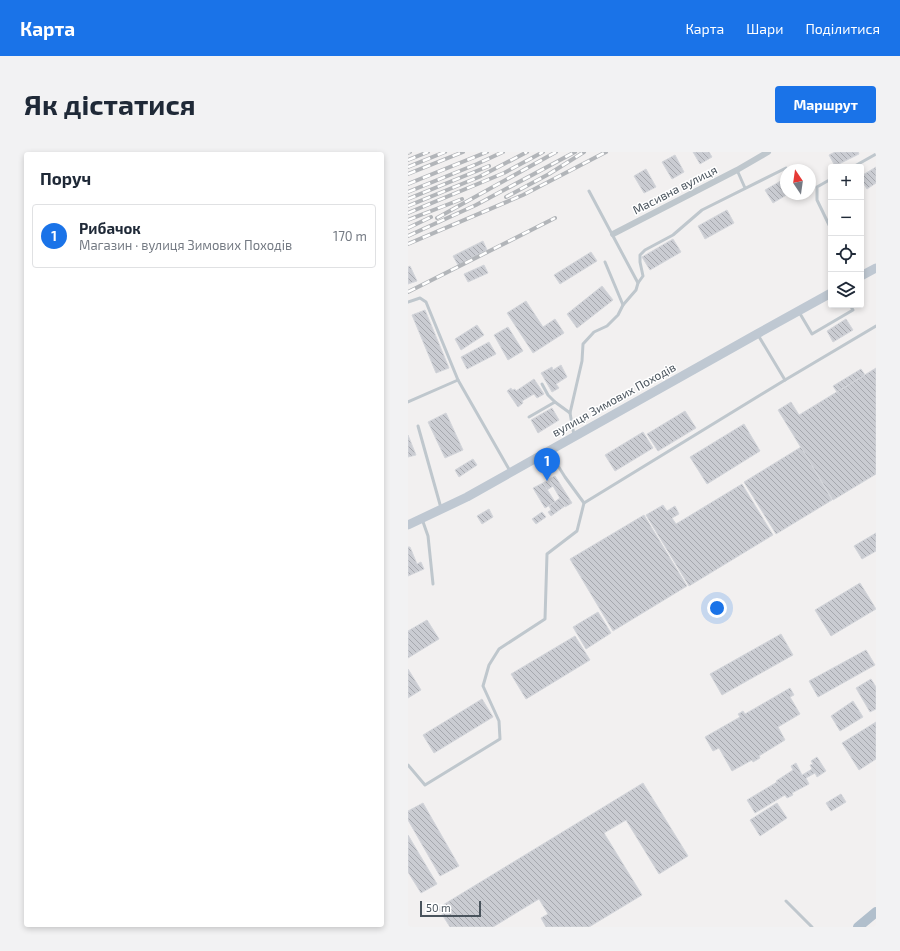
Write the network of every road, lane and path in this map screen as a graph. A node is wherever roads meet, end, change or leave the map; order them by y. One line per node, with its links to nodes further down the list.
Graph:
1 (768, 152): 4 (street, Масивна вулиця)
2 (876, 154): 3 (lane)
3 (858, 164)
4 (737, 170): 7 (lane); 10 (street, Масивна вулиця)
5 (780, 171): 7 (lane)
6 (828, 181): 9 (lane)
7 (745, 188): 14 (lane)
8 (589, 191): 10 (lane)
9 (828, 223)
10 (613, 234): 14 (lane)
11 (605, 262): 17 (lane)
12 (876, 268): 13 (main road)
13 (864, 274)
14 (638, 283): 17 (lane)
15 (828, 295): 19 (main road, вулиця Зимових Походів)
16 (408, 302): 22 (lane)
17 (624, 305): 27 (lane)
18 (852, 308): 19 (lane)
19 (799, 312): 21 (main road, вулиця Зимових Походів)
20 (876, 326): 23 (lane)
21 (757, 334): 23 (lane); 30 (main road, вулиця Зимових Походів)
22 (458, 380): 25 (lane); 32 (lane)
23 (785, 380): 33 (lane)
24 (542, 384): 26 (lane)
25 (408, 402)
26 (555, 402): 27 (lane); 28 (lane)
27 (570, 413): 30 (lane)
28 (529, 417)
29 (418, 426): 34 (lane)
30 (574, 436): 31 (main road, вулиця Зимових Походів)
31 (549, 451): 32 (main road, вулиця Зимових Походів); 33 (lane)
32 (511, 473): 34 (main road, вулиця Зимових Походів)
33 (584, 503): 38 (lane)
34 (442, 510): 35 (main road, вулиця Зимових Походів)
35 (422, 519): 36 (main road, вулиця Зимових Походів); 37 (lane)
36 (408, 525)
37 (434, 584)
38 (408, 765)
39 (786, 901): 41 (lane)
40 (876, 912): 42 (main road)
41 (812, 927)
42 (858, 927)

